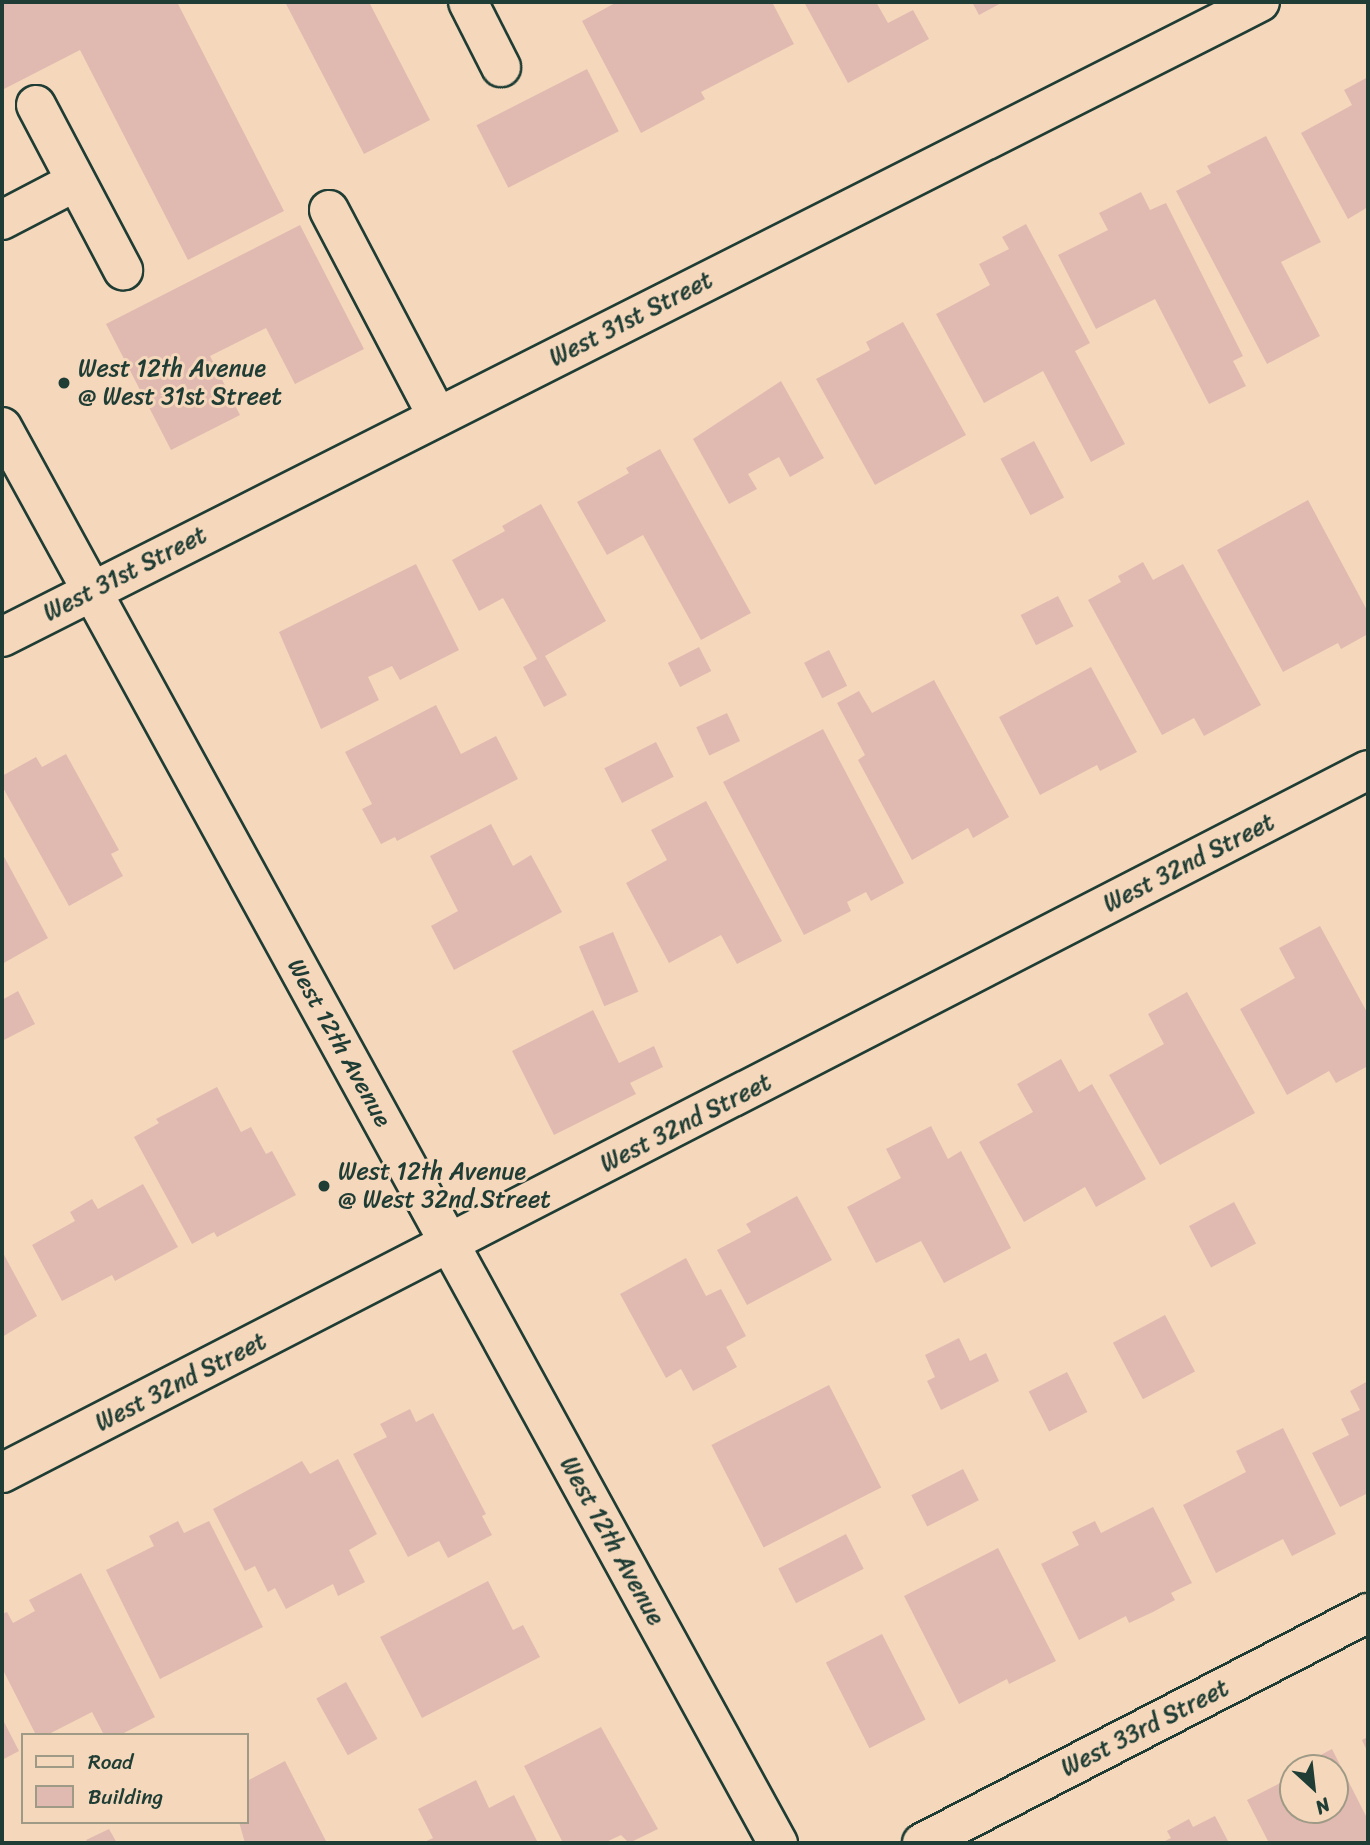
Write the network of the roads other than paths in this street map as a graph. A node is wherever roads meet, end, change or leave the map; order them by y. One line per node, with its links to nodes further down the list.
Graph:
1 (468, 2): 3 (street)
2 (1238, 7): 9 (street, West 31st Street)
3 (501, 67)
4 (36, 105): 5 (street)
5 (75, 181): 7 (street); 8 (street)
6 (330, 210): 9 (street)
7 (2, 220)
8 (123, 270)
9 (437, 416): 11 (street, West 31st Street)
10 (2, 427): 11 (street, West 12th Avenue)
11 (91, 591): 12 (street, West 31st Street); 14 (street, West 12th Avenue)
12 (2, 637)
13 (1368, 771): 14 (street, West 32nd Street)
14 (449, 1245): 15 (street, West 32nd Street); 17 (street, West 12th Avenue)
15 (2, 1474)
16 (1368, 1613): 18 (street, West 33rd Street)
17 (778, 1843)
18 (922, 1843)

